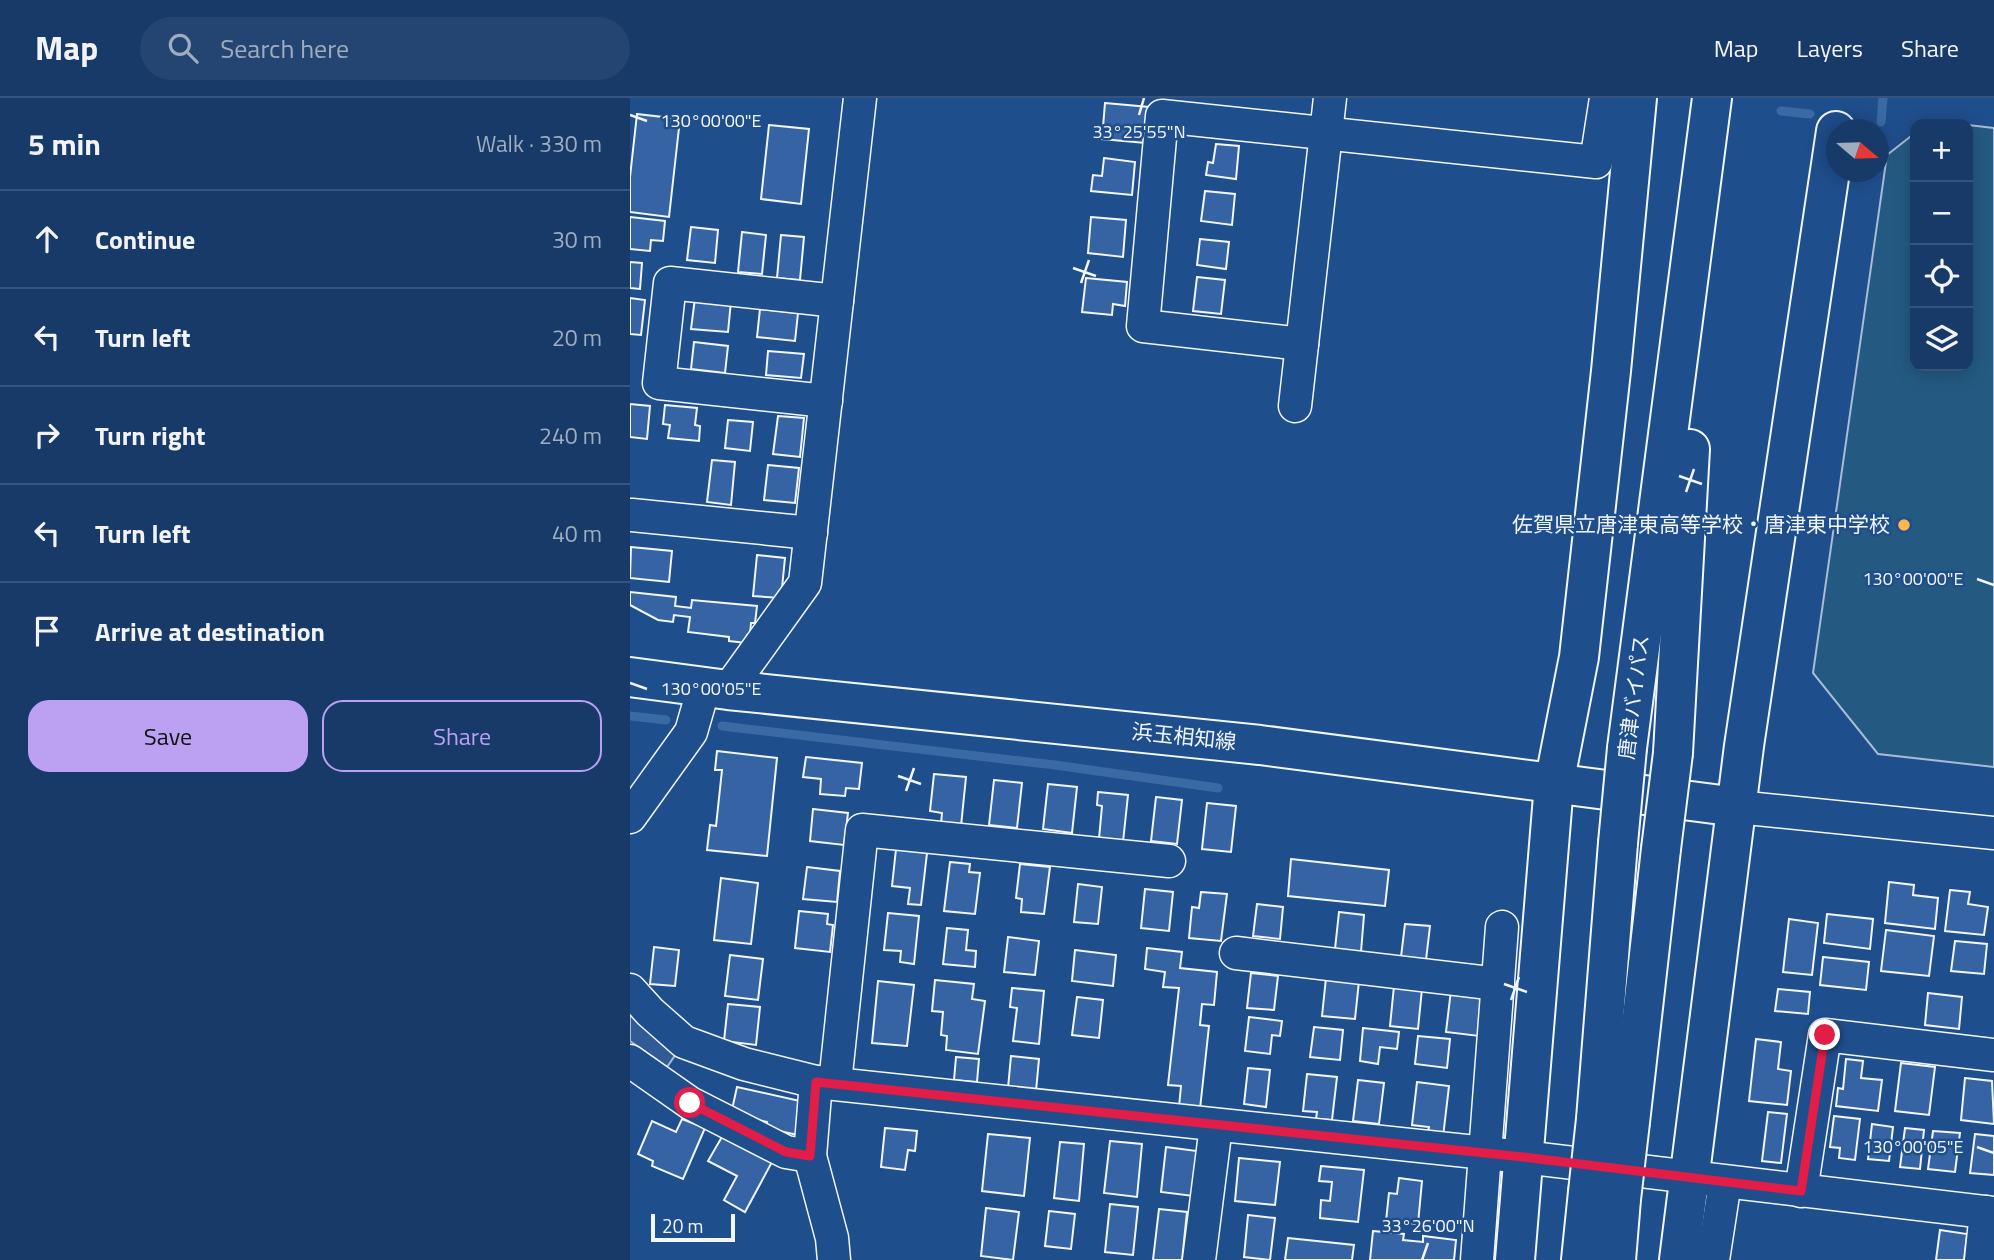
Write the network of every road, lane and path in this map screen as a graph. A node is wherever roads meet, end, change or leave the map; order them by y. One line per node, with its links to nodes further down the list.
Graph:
1 (860, 98): 11 (street)
2 (1329, 98): 8 (street)
3 (1606, 98): 8 (street)
4 (1637, 98): 19 (main road)
5 (1712, 98): 9 (main road, 唐津バイパス)
6 (1841, 98): 7 (main road)
7 (1838, 119)
8 (1326, 133): 12 (street); 12 (street)
9 (1708, 135): 31 (main road, 唐津バイパス, bridge); 31 (main road, 唐津バイパス, bridge)
10 (1829, 182): 20 (main road)
11 (837, 301): 13 (street); 13 (street)
12 (1302, 344): 14 (street)
13 (826, 401): 16 (street)
14 (1295, 406)
15 (632, 515): 16 (street)
16 (811, 533): 18 (street)
17 (630, 677): 18 (main road, 浜玉相知線)
18 (716, 688): 19 (main road, 浜玉相知線); 21 (street)
19 (1554, 784): 20 (main road, 浜玉相知線); 35 (main road)
20 (1737, 807): 22 (street); 36 (main road)
21 (630, 817)
22 (1994, 833)
23 (1169, 861): 30 (street)
24 (1502, 927): 26 (street)
25 (1236, 953): 26 (street)
26 (1498, 984): 33 (street)
27 (630, 990): 30 (street)
28 (1994, 1055): 37 (street)
29 (630, 1061): 34 (street)
30 (825, 1082): 32 (street); 34 (street)
31 (1613, 1121): 38 (main road, 唐津バイパス, bridge)
32 (1216, 1126): 33 (street); 41 (street)
33 (1485, 1154): 35 (street); 42 (street)
34 (810, 1156): 40 (street)
35 (1523, 1157): 36 (street); 43 (main road)
36 (1707, 1180): 37 (street); 46 (main road); 47 (street)
37 (1801, 1191): 39 (street)
38 (1605, 1195): 44 (main road, 唐津バイパス); 45 (main road, 唐津バイパス)
39 (1990, 1212): 48 (street)
40 (834, 1260)
41 (1199, 1260)
42 (1477, 1260)
43 (1515, 1260)
44 (1580, 1260)
45 (1616, 1260)
46 (1679, 1260)
47 (1713, 1260)
48 (1981, 1260)

